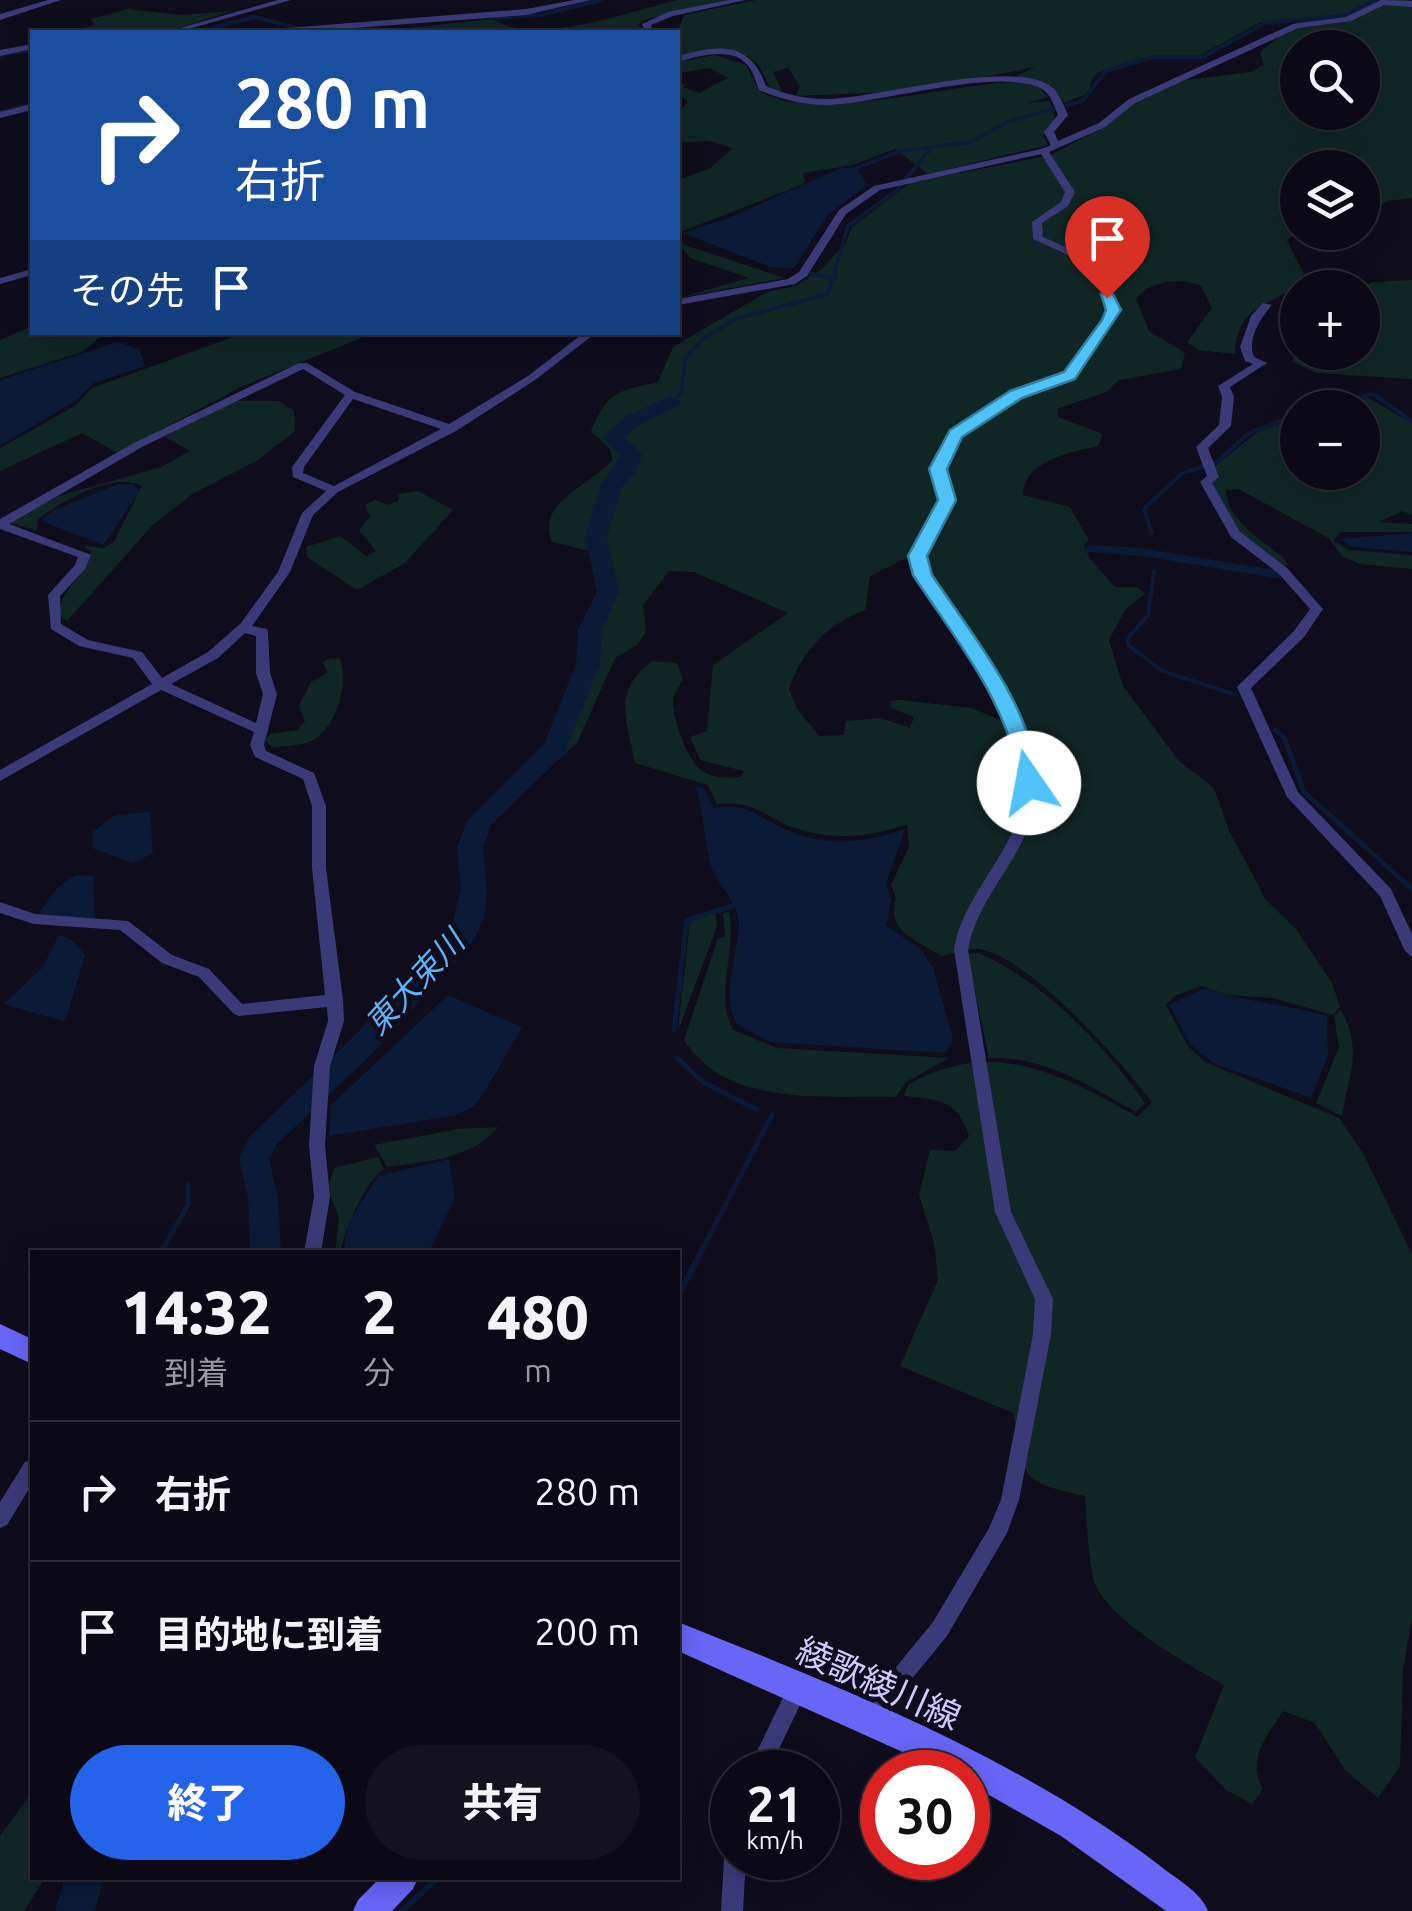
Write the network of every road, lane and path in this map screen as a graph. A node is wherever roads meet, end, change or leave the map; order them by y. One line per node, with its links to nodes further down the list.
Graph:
1 (57, 0): 6 (street)
2 (287, 0): 7 (street)
3 (586, 0): 8 (street)
4 (742, 0): 9 (street)
5 (1412, 4): 15 (street)
6 (0, 17)
7 (177, 30)
8 (300, 30)
9 (648, 30)
10 (30, 47): 11 (street)
11 (0, 53)
12 (680, 59): 15 (street)
13 (30, 108): 14 (street)
14 (0, 115)
15 (1050, 148): 18 (street); 39 (street)
16 (30, 273): 17 (street)
17 (0, 282)
18 (680, 302)
19 (1267, 305): 30 (street)
20 (588, 335): 22 (street)
21 (350, 394): 22 (street); 23 (street); 24 (street)
22 (452, 429): 23 (street)
23 (334, 490): 25 (street)
24 (0, 524): 26 (street)
25 (246, 626): 26 (street); 27 (street)
26 (159, 684): 27 (street); 28 (street)
27 (260, 730): 31 (street)
28 (0, 776)
29 (0, 906): 31 (street)
30 (1412, 951)
31 (335, 1000): 32 (street)
32 (312, 1250)
33 (0, 1336): 34 (main road)
34 (30, 1351)
35 (30, 1471): 36 (street)
36 (0, 1519)
37 (680, 1637): 38 (main road, 綾歌綾川線)
38 (798, 1688): 39 (main road, 綾歌綾川線); 40 (street)
39 (875, 1721): 45 (main road, 綾歌綾川線)
40 (768, 1750)
41 (400, 1880): 43 (main road)
42 (734, 1880): 44 (street)
43 (368, 1911)
44 (732, 1911)
45 (1192, 1911)

